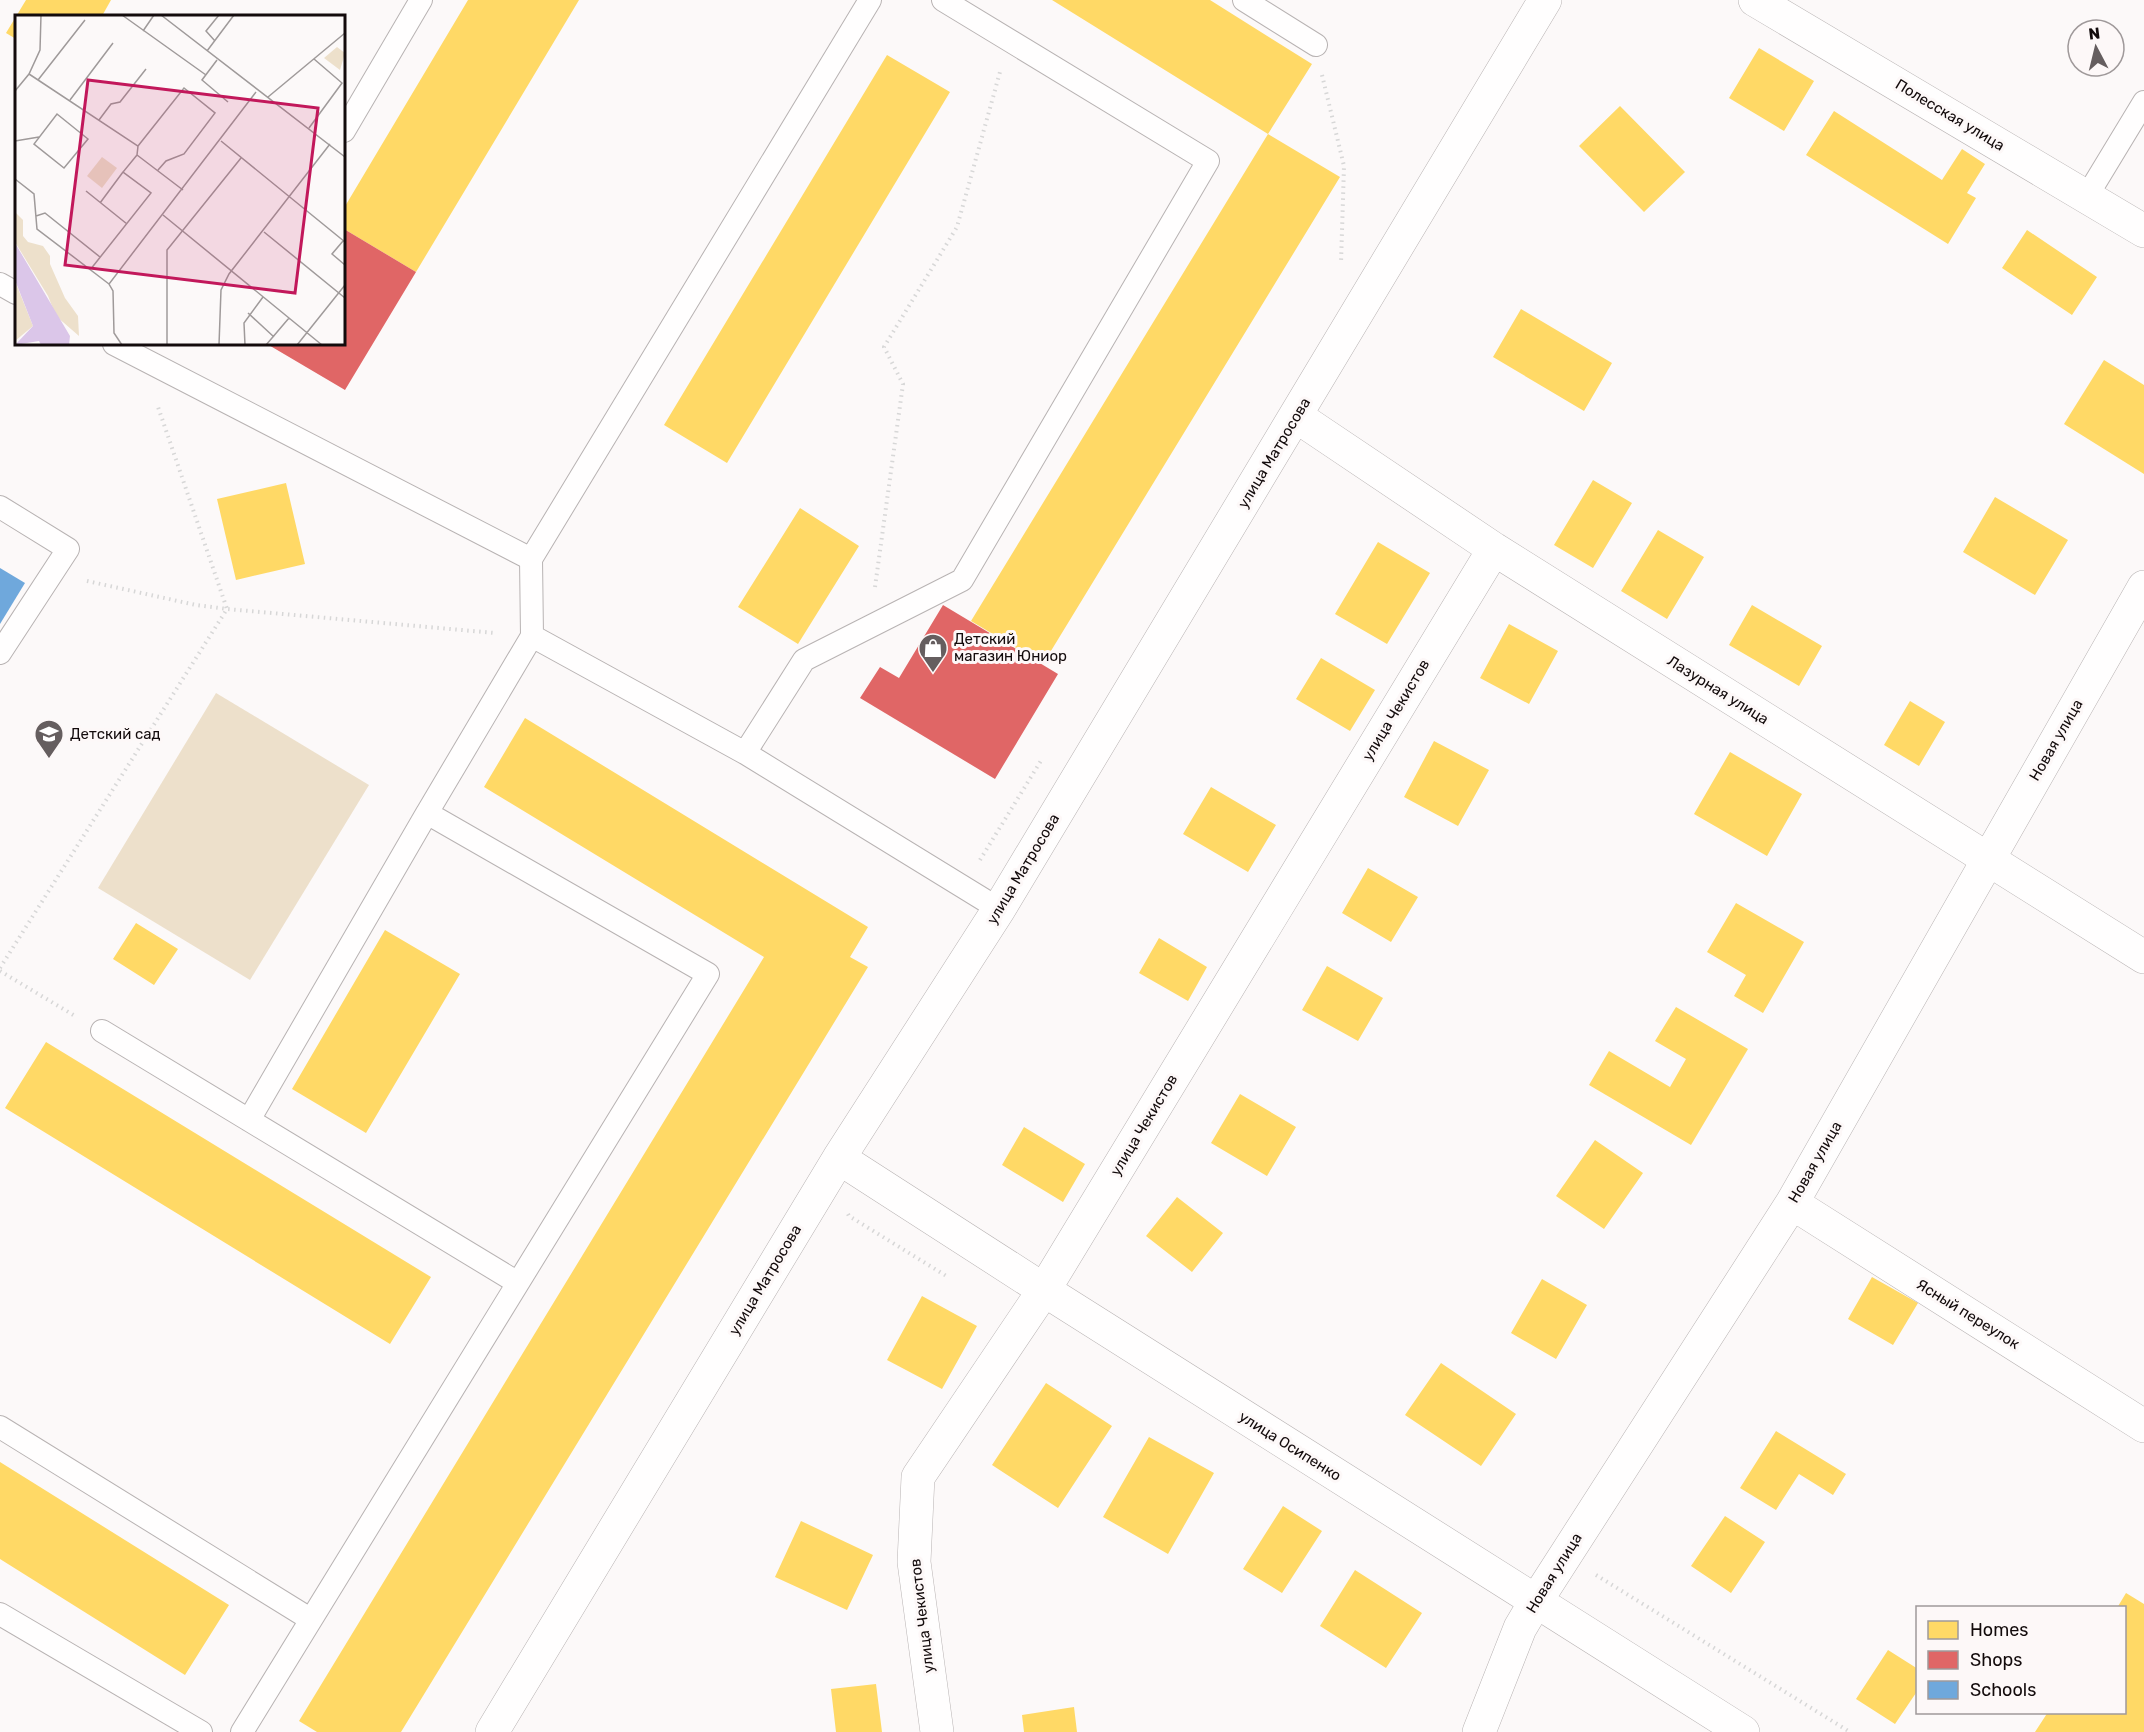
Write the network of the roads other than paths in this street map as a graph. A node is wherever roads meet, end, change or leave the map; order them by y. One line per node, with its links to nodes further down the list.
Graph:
1 (421, 0): 9 (lane)
2 (870, 0): 19 (lane)
3 (943, 0): 23 (lane)
4 (1244, 0): 7 (lane)
5 (1545, 0): 16 (street, улица Матросова)
6 (1755, 0): 10 (street, Полесская улица)
7 (1316, 45)
8 (2144, 102): 10 (lane)
9 (345, 129)
10 (2088, 196): 11 (street, Полесская улица)
11 (2144, 231)
12 (0, 284): 13 (lane)
13 (15, 292)
14 (119, 345): 15 (lane)
15 (146, 351): 19 (lane)
16 (1296, 416): 18 (street, Лазурная улица); 26 (street, улица Матросова)
17 (0, 507): 22 (lane)
18 (1494, 549): 25 (street, Лазурная улица); 33 (street, улица Чекистов)
19 (531, 559): 21 (lane)
20 (2144, 587): 25 (street, Новая улица)
21 (532, 636): 23 (lane); 24 (lane)
22 (0, 653)
23 (745, 753): 26 (lane)
24 (427, 813): 29 (lane); 32 (lane)
25 (1987, 860): 27 (street, Лазурная улица); 31 (street, Новая улица)
26 (999, 909): 30 (street, улица Матросова)
27 (2144, 957)
28 (102, 1031): 29 (lane)
29 (249, 1120): 32 (lane)
30 (839, 1158): 33 (street, улица Осипенко); 41 (street, улица Матросова)
31 (1792, 1203): 34 (street, Ясный переулок); 36 (street, Новая улица)
32 (518, 1283): 38 (lane)
33 (1044, 1290): 36 (street, улица Осипенко); 42 (street, улица Чекистов)
34 (2144, 1426)
35 (0, 1427): 38 (lane)
36 (1536, 1601): 43 (street, Новая улица); 44 (street, улица Осипенко)
37 (0, 1614): 39 (lane)
38 (310, 1620): 40 (lane)
39 (201, 1732)
40 (242, 1732)
41 (492, 1732)
42 (937, 1732)
43 (1479, 1732)
44 (1743, 1732)

